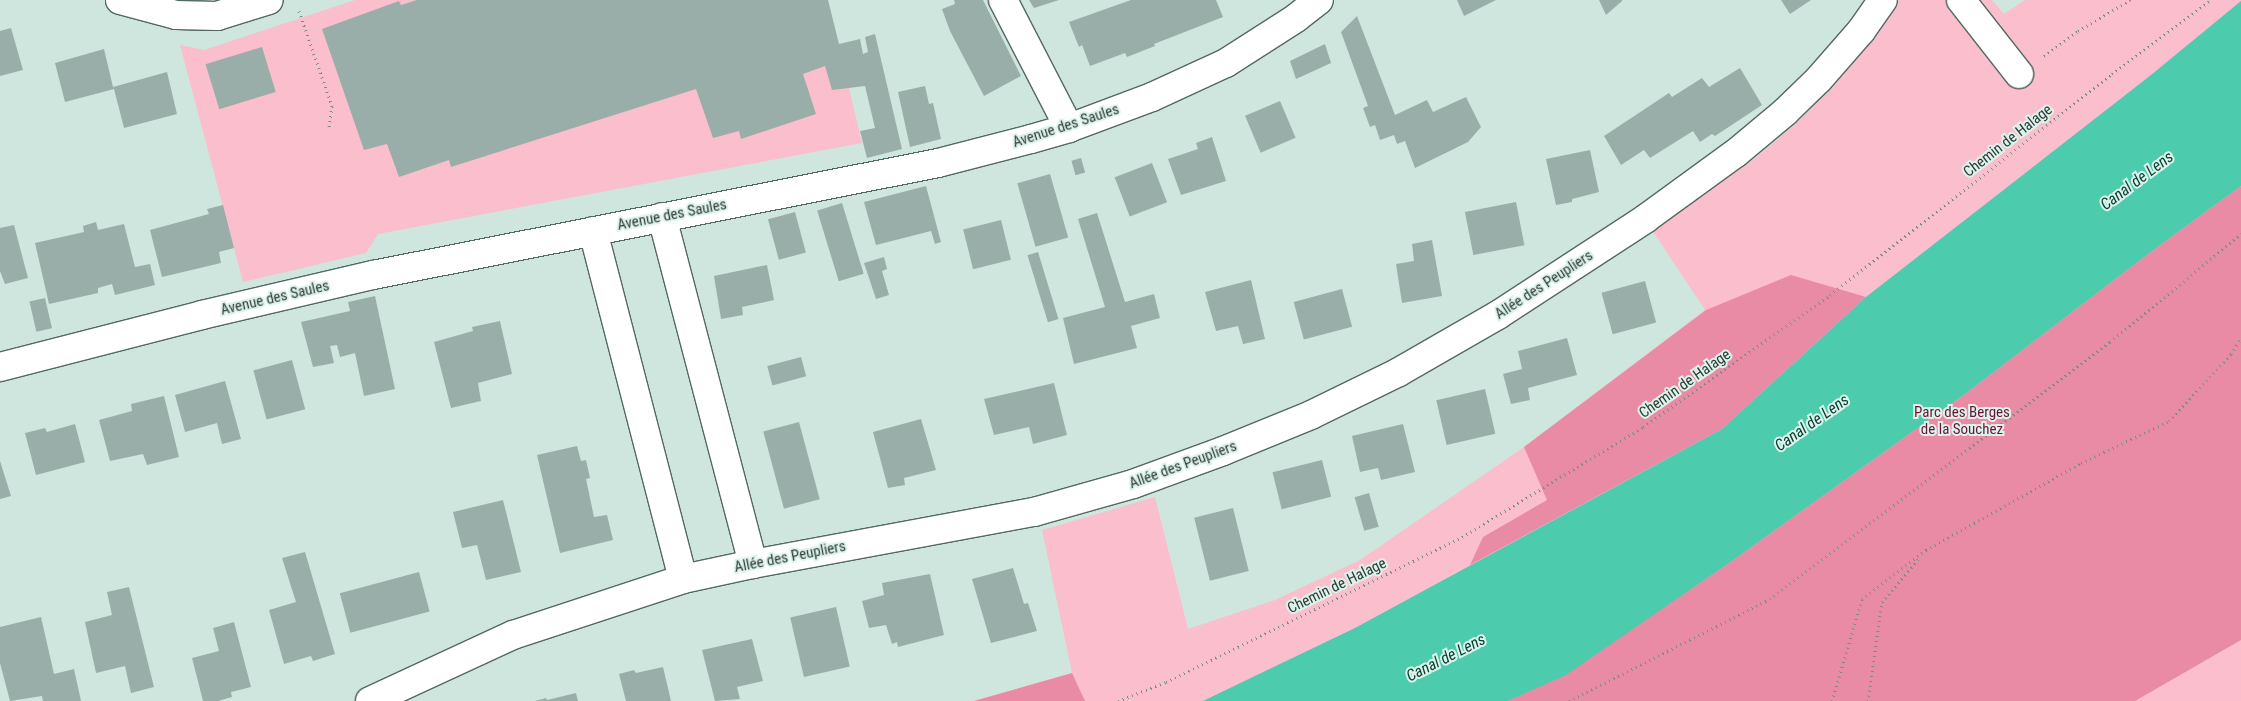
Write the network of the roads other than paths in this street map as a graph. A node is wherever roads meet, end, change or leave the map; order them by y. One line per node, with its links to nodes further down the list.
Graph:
1 (120, 0): 2 (street)
2 (269, 0)
3 (1003, 0): 8 (street)
4 (1319, 0): 8 (street, Avenue des Saules)
5 (1883, 0): 12 (street, Allée des Peupliers)
6 (1961, 0): 7 (street)
7 (2019, 74)
8 (1069, 128): 9 (street, Avenue des Saules)
9 (662, 216): 10 (street, Avenue des Saules); 12 (street)
10 (593, 230): 11 (street, Avenue des Saules); 13 (street)
11 (0, 367)
12 (753, 564): 13 (street, Allée des Peupliers)
13 (683, 579): 14 (street, Allée des Peupliers)
14 (370, 701)

